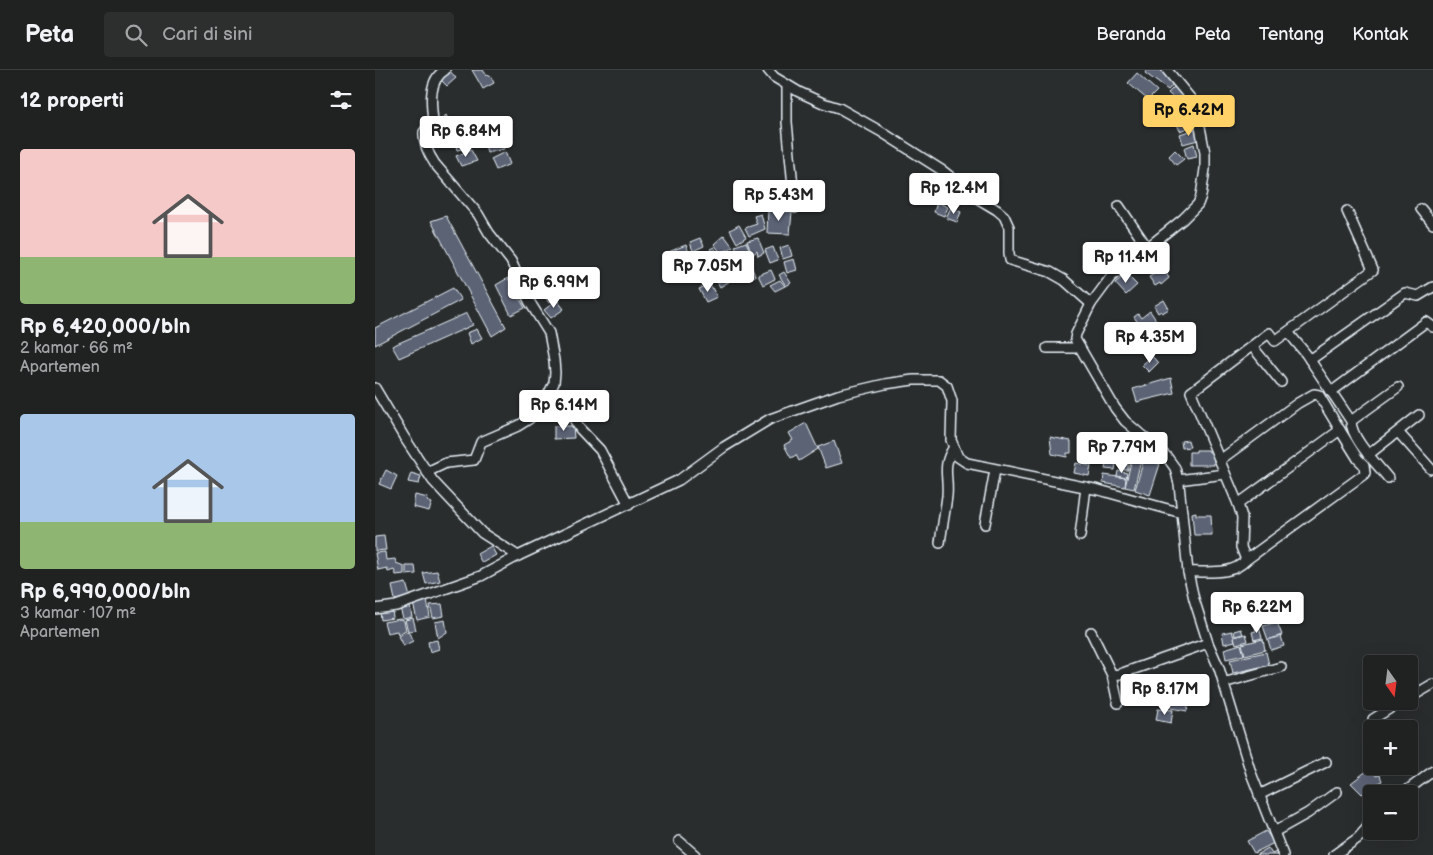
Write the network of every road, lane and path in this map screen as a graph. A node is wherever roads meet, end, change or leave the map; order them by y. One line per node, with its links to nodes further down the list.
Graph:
1 (445, 70): 23 (street)
2 (768, 70): 4 (street)
3 (1167, 70): 10 (street)
4 (787, 85): 6 (street); 12 (street)
5 (1119, 206): 10 (street)
6 (795, 208)
7 (1421, 209): 9 (street)
8 (1347, 211): 14 (street)
9 (1433, 224)
10 (1147, 247): 12 (street)
11 (1433, 287): 18 (street)
12 (1091, 304): 17 (street)
13 (1433, 327): 22 (street)
14 (1288, 332): 15 (street); 18 (street)
15 (1252, 346): 19 (street); 30 (street)
16 (1047, 348): 17 (street)
17 (1080, 348): 36 (street)
18 (1309, 360): 22 (street)
19 (1281, 382)
20 (1399, 387): 25 (street)
21 (375, 388): 33 (street)
22 (1331, 392): 25 (street)
23 (548, 396): 33 (street); 39 (street)
24 (1419, 415): 27 (street)
25 (1351, 421): 29 (street)
26 (1341, 430): 30 (street); 38 (street); 45 (street)
27 (1398, 432): 29 (street); 32 (street)
28 (954, 447): 31 (street); 39 (street); 43 (street)
29 (1368, 455): 35 (street)
30 (1219, 460): 34 (street)
31 (995, 470): 37 (street); 41 (street)
32 (1431, 470)
33 (427, 472): 44 (street)
34 (1225, 474): 36 (street); 38 (street)
35 (1389, 478)
36 (1178, 480): 40 (street)
37 (1087, 487): 40 (street); 42 (street)
38 (1238, 504): 45 (street)
39 (629, 505): 44 (street)
40 (1182, 514): 46 (street)
41 (985, 524)
42 (1080, 536)
43 (940, 543)
44 (518, 556): 47 (street)
45 (1246, 560): 46 (street)
46 (1188, 572): 49 (street)
47 (375, 609)
48 (1091, 632): 51 (street)
49 (1208, 643): 51 (street); 52 (street)
50 (1281, 668): 52 (street)
51 (1112, 675): 55 (street)
52 (1223, 683): 62 (street)
53 (1433, 684): 54 (street)
54 (1418, 693)
55 (1118, 703)
56 (1388, 710): 57 (street)
57 (1373, 719)
58 (1326, 762): 62 (street)
59 (1433, 770): 60 (street)
60 (1414, 785)
61 (1337, 792): 63 (street)
62 (1259, 795): 63 (street)
63 (1274, 832): 67 (street)
64 (1363, 832): 68 (street)
65 (679, 841): 66 (street)
66 (695, 855)
67 (1283, 855)
68 (1334, 855)

